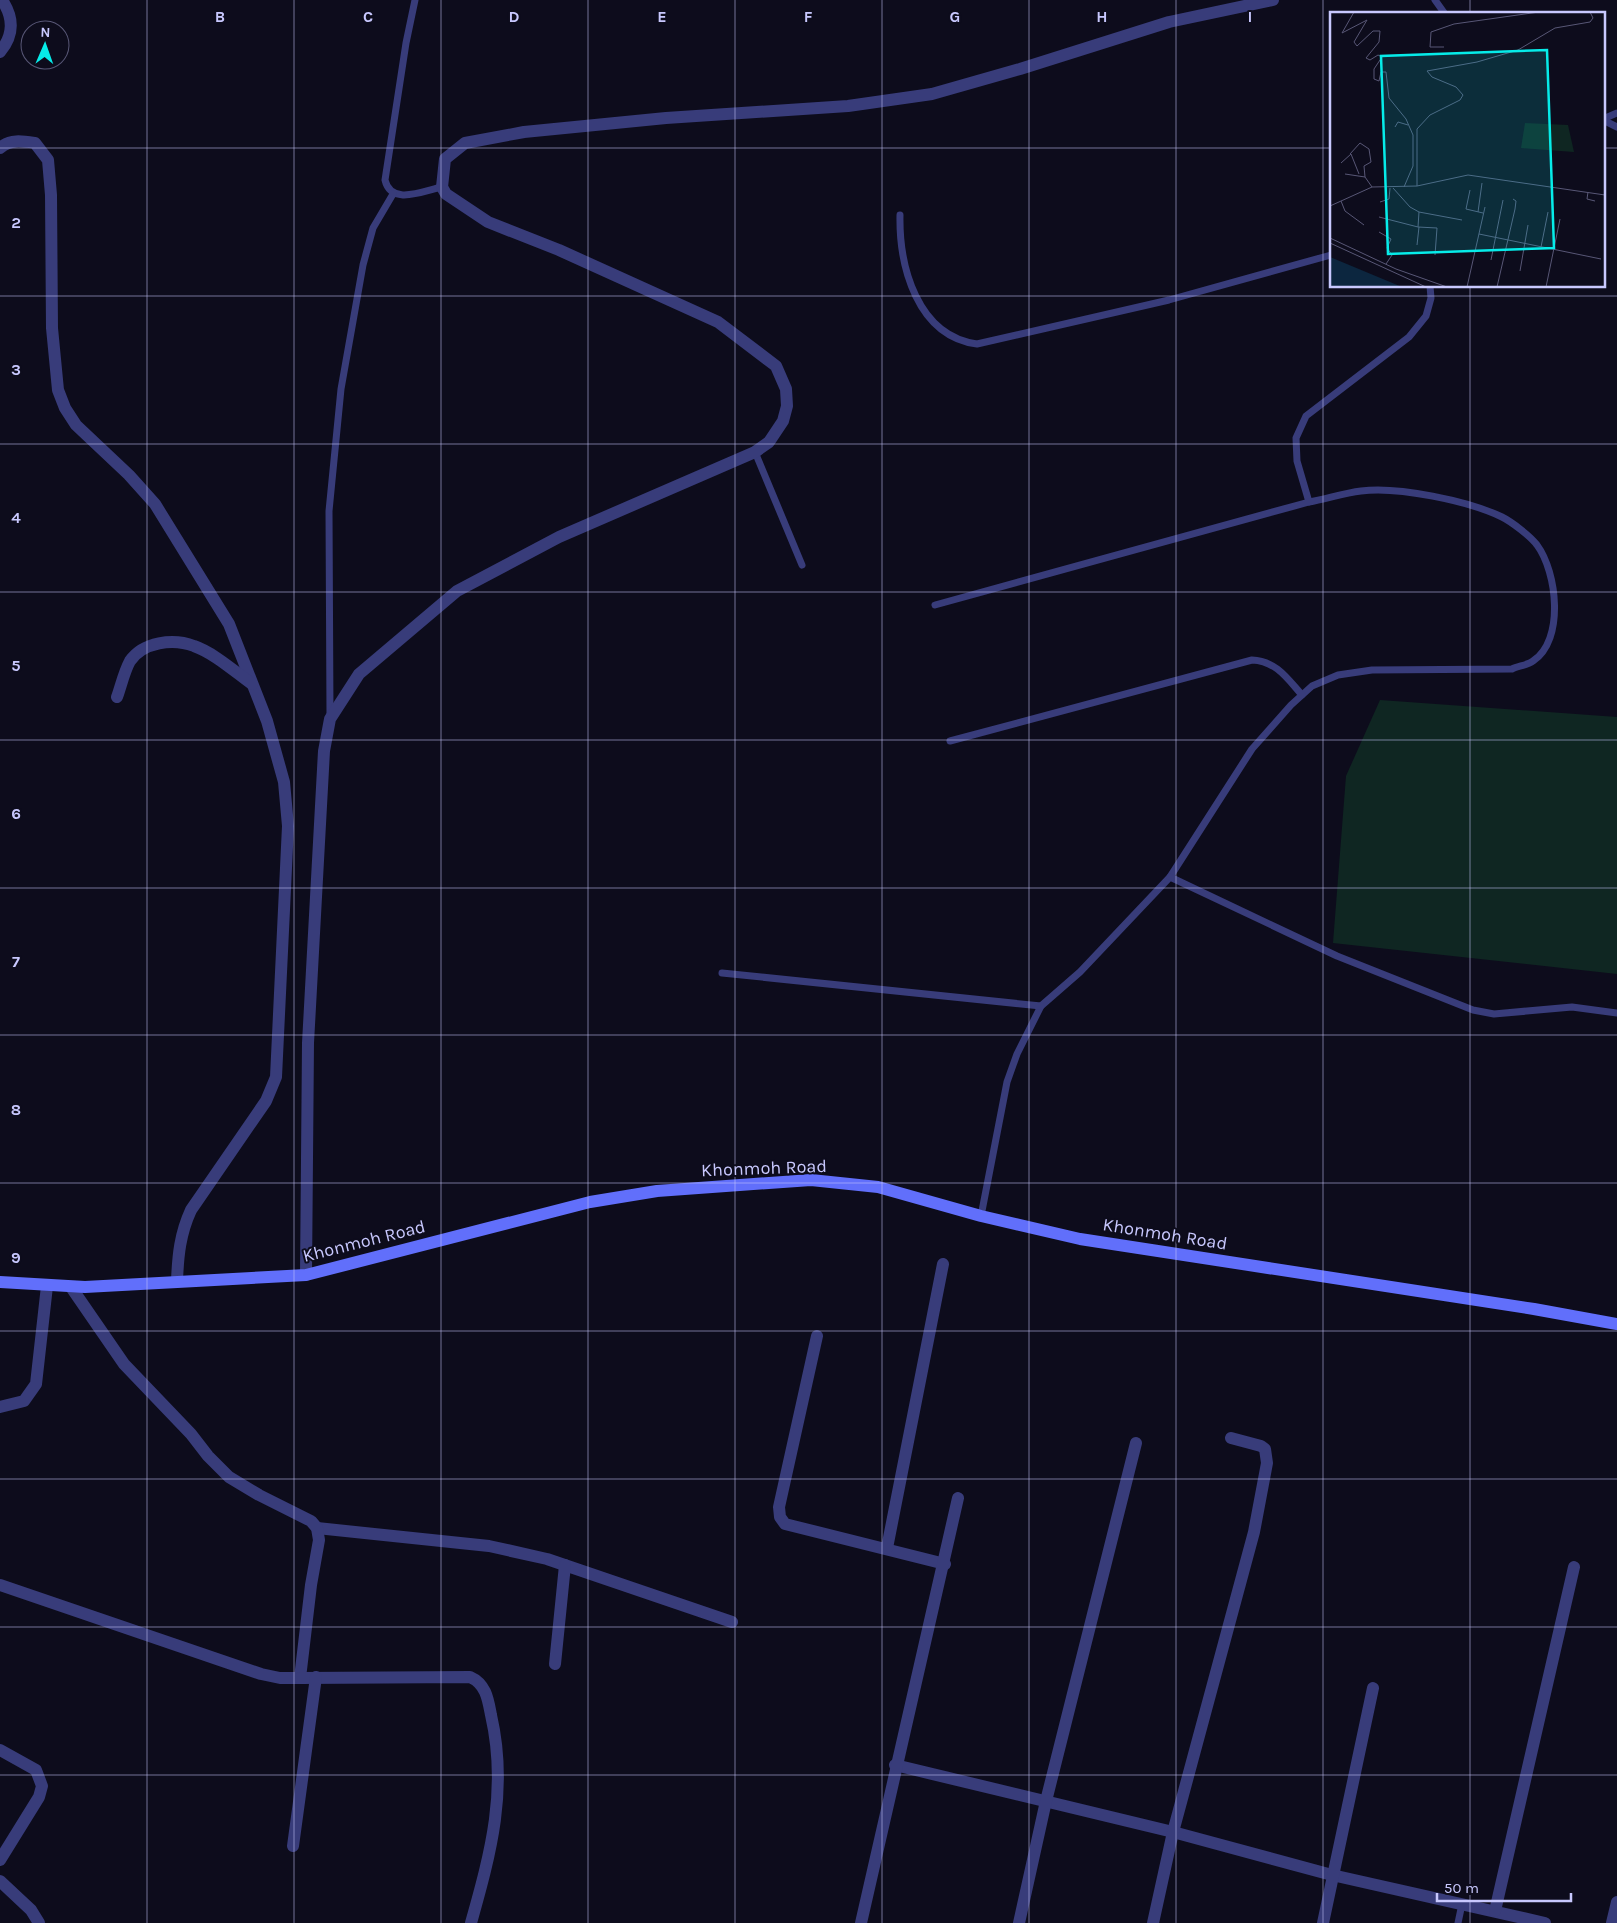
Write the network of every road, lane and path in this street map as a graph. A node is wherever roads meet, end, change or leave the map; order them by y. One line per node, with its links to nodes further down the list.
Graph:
1 (2, 0): 6 (street)
2 (415, 0): 13 (lane)
3 (1273, 0): 12 (street)
4 (1435, 0): 5 (lane)
5 (1444, 12)
6 (0, 52)
7 (1617, 113): 8 (lane)
8 (1604, 119)
9 (1604, 120): 10 (lane)
10 (1617, 126)
11 (0, 148): 21 (street)
12 (442, 187): 13 (lane); 17 (street)
13 (393, 194): 24 (lane)
14 (900, 215): 15 (lane)
15 (1330, 254)
16 (1430, 288): 18 (lane)
17 (755, 452): 19 (lane); 24 (street)
18 (1309, 502): 20 (lane); 22 (lane)
19 (802, 565)
20 (935, 605)
21 (252, 684): 23 (street); 33 (street)
22 (1302, 695): 25 (lane); 26 (lane)
23 (117, 697)
24 (330, 719): 32 (street)
25 (950, 741)
26 (1170, 877): 28 (lane); 29 (lane)
27 (722, 973): 28 (lane)
28 (1041, 1006): 30 (lane)
29 (1617, 1013)
30 (981, 1216): 32 (main road, Khonmoh Road); 37 (main road, Khonmoh Road)
31 (943, 1264): 44 (street)
32 (306, 1275): 33 (main road, Khonmoh Road)
33 (177, 1281): 36 (main road, Khonmoh Road)
34 (0, 1282): 35 (main road, Khonmoh Road)
35 (47, 1286): 36 (main road, Khonmoh Road); 39 (street)
36 (71, 1287): 43 (street)
37 (1617, 1324)
38 (817, 1336): 44 (street)
39 (0, 1407)
40 (1231, 1438): 57 (street)
41 (1136, 1443): 56 (street)
42 (958, 1498): 45 (street)
43 (317, 1528): 46 (street); 52 (street)
44 (887, 1548): 45 (street)
45 (944, 1564): 55 (street)
46 (565, 1565): 49 (street); 50 (street)
47 (1574, 1567): 64 (street)
48 (0, 1585): 52 (street)
49 (732, 1622)
50 (555, 1664)
51 (316, 1677): 52 (street); 58 (street); 66 (street)
52 (300, 1678)
53 (1373, 1688): 60 (street)
54 (0, 1750): 59 (street)
55 (895, 1764): 56 (street); 67 (street)
56 (1046, 1801): 57 (street); 68 (street)
57 (1173, 1832): 60 (street); 69 (street)
58 (293, 1846)
59 (0, 1860)
60 (1332, 1875): 63 (street); 70 (street)
61 (0, 1881): 65 (street)
62 (1617, 1902): 73 (street)
63 (1462, 1904): 64 (street); 71 (lane)
64 (1495, 1911): 72 (street)
65 (39, 1923)
66 (471, 1923)
67 (861, 1923)
68 (1019, 1923)
69 (1153, 1923)
70 (1322, 1923)
71 (1458, 1923)
72 (1545, 1923)
73 (1612, 1923)

